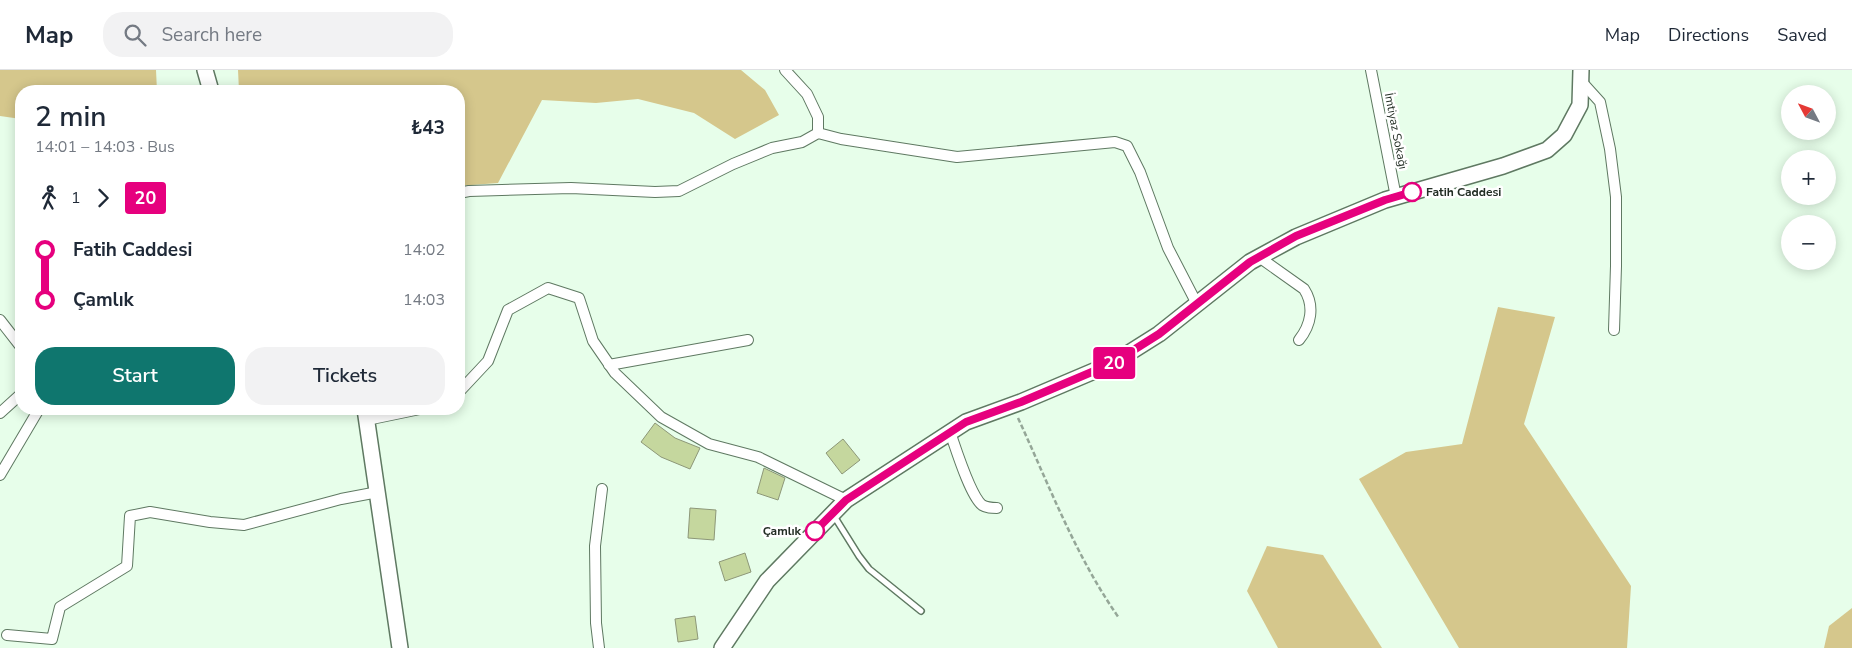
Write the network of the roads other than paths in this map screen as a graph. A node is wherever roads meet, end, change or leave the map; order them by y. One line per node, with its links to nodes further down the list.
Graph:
1 (205, 70): 5 (street)
2 (785, 70): 6 (street)
3 (1371, 70): 8 (street, İmtiyaz Sokağı)
4 (1581, 75): 8 (street); 12 (street)
5 (209, 85)
6 (818, 133): 7 (street); 10 (street)
7 (465, 192)
8 (1396, 197): 9 (street)
9 (1259, 257): 10 (street); 15 (street)
10 (1197, 304): 22 (street)
11 (0, 320): 13 (street)
12 (1614, 330)
13 (15, 339)
14 (748, 340): 16 (street)
15 (1299, 340)
16 (609, 364): 17 (street); 26 (street)
17 (465, 386)
18 (15, 399): 19 (street)
19 (0, 413)
20 (35, 415): 23 (street)
21 (366, 415): 25 (street)
22 (950, 432): 26 (street); 27 (street)
23 (0, 474)
24 (602, 489): 32 (street)
25 (378, 492): 30 (street); 31 (street)
26 (846, 500): 28 (street)
27 (997, 508)
28 (833, 513): 29 (lane); 33 (street)
29 (921, 611)
30 (8, 635)
31 (400, 648)
32 (599, 648)
33 (722, 648)

